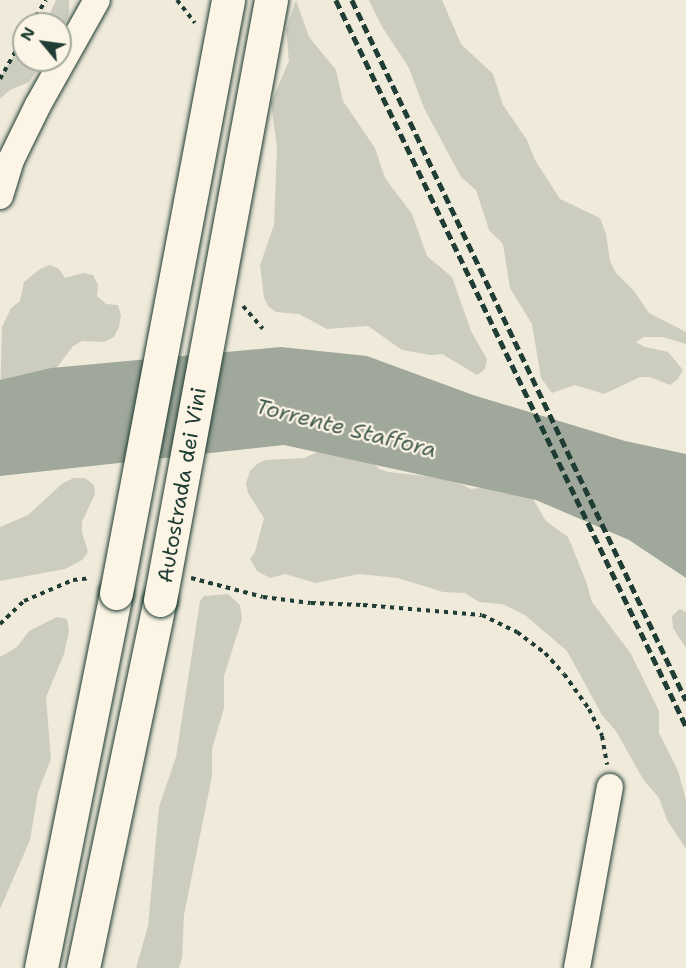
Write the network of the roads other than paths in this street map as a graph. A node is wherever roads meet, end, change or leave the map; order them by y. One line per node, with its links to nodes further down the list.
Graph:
1 (97, 0): 4 (street)
2 (228, 0): 6 (highway, Autostrada dei Vini, bridge)
3 (271, 0): 7 (highway, Autostrada dei Vini, bridge)
4 (0, 196)
5 (610, 787): 8 (street)
6 (41, 968)
7 (83, 968)
8 (577, 968)

